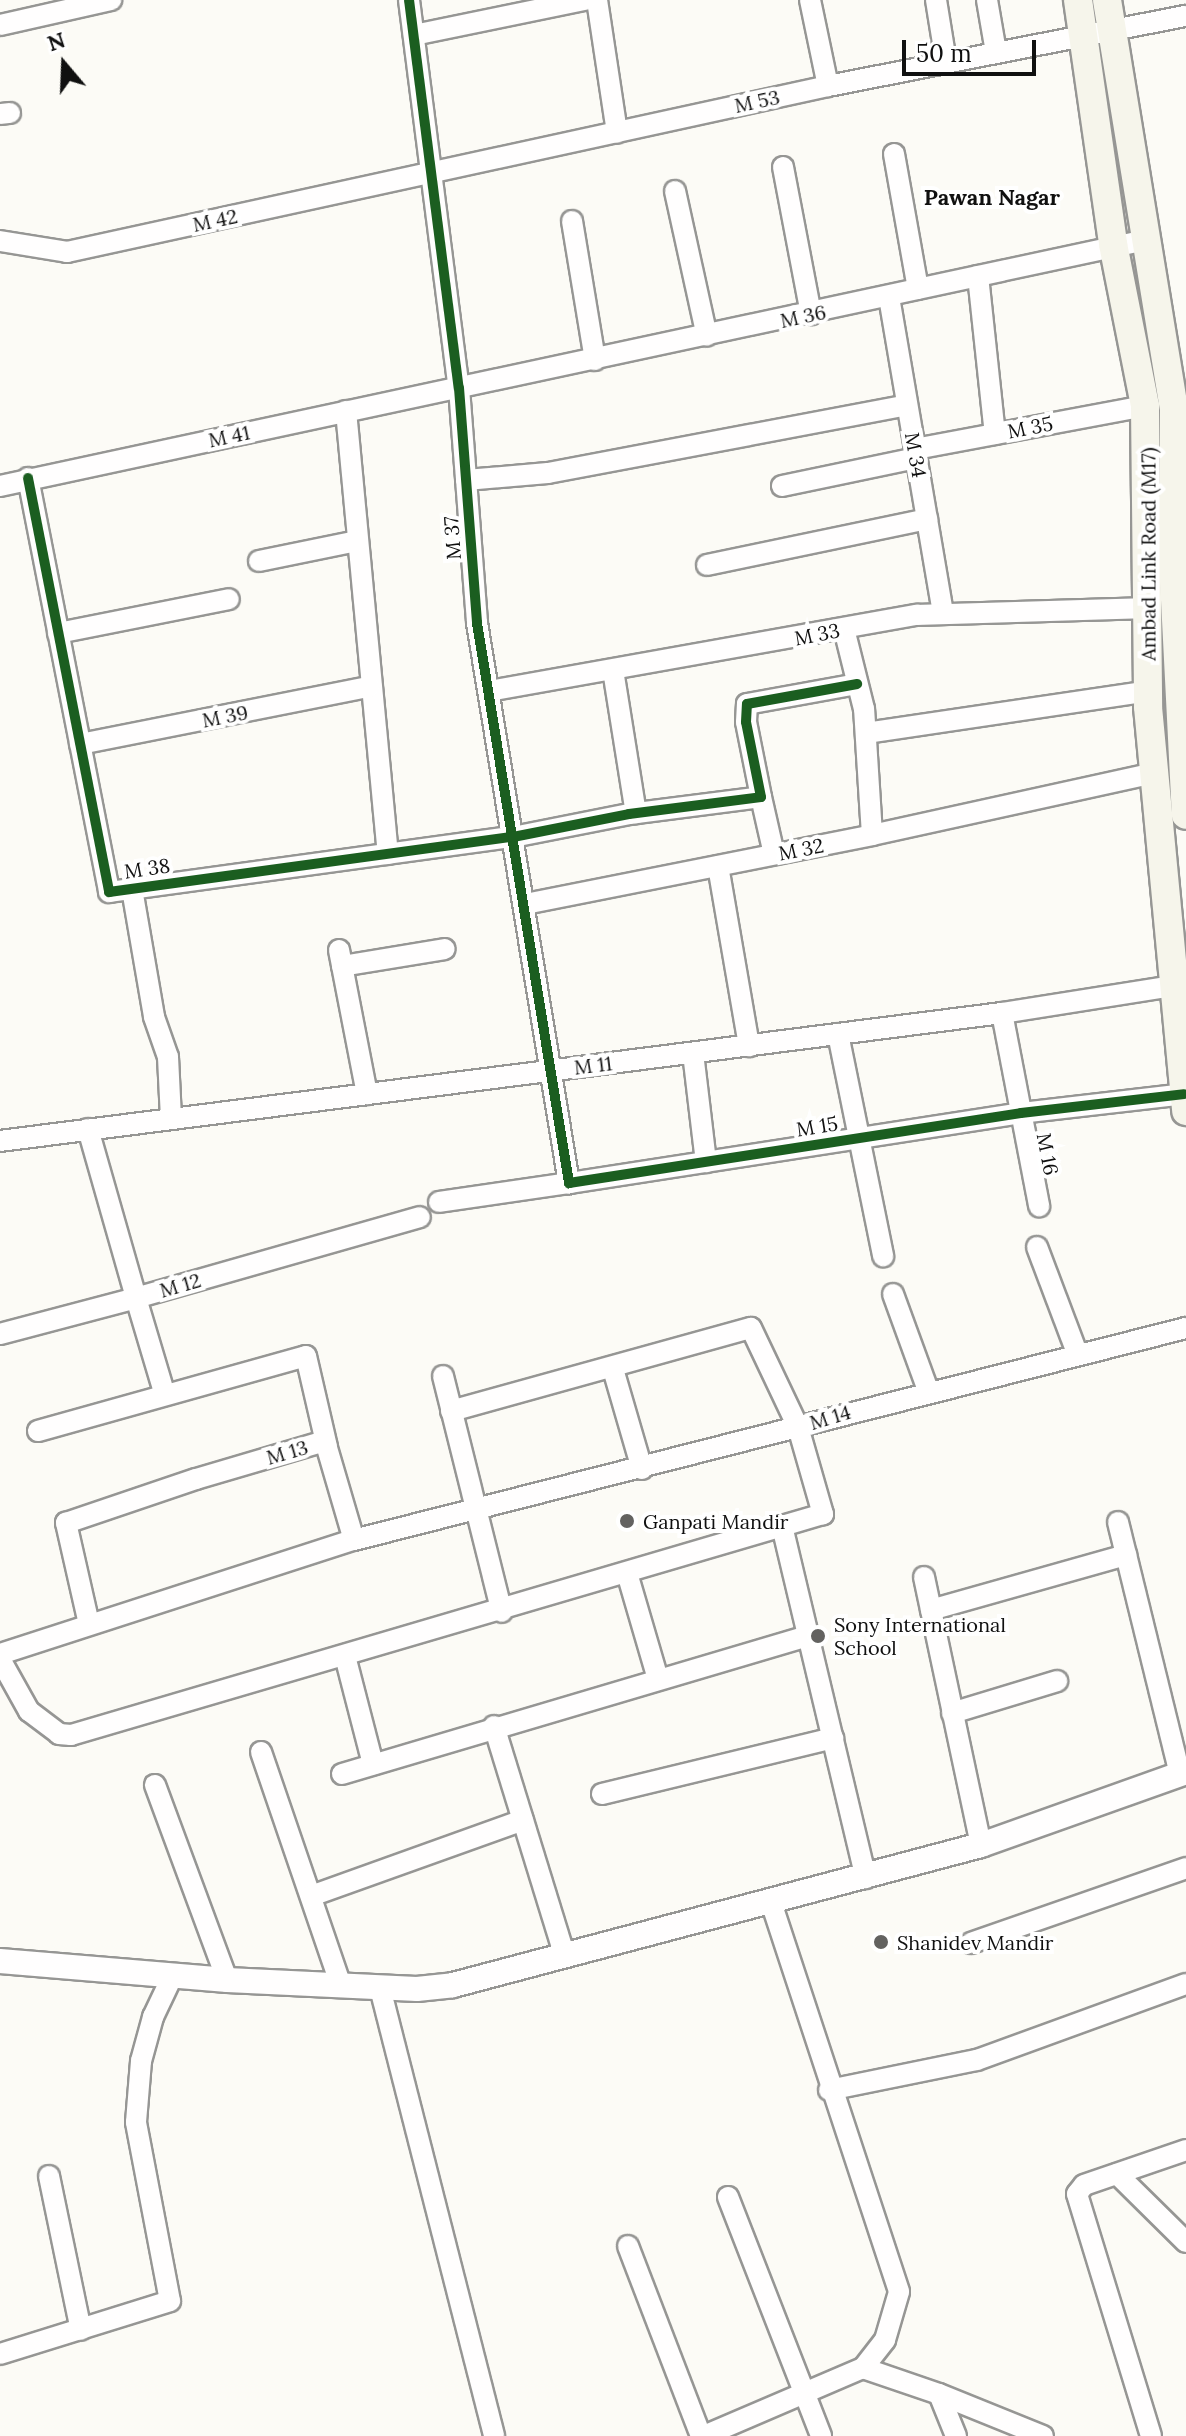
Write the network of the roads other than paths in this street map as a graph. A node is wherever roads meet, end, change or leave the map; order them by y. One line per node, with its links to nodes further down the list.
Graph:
1 (111, 0): 10 (street)
2 (409, 0): 14 (street, M 37)
3 (585, 0): 14 (street)
4 (597, 0): 18 (street)
5 (810, 0): 17 (street)
6 (936, 0): 16 (street)
7 (987, 0): 15 (street)
8 (1078, 0): 13 (main road, Ambad Link Road (M17))
9 (1107, 0): 13 (main road, Ambad Link Road (M17))
10 (30, 9): 12 (street)
11 (1186, 16): 13 (street, M 53)
12 (0, 25)
13 (1099, 31): 15 (street, M 53); 24 (main road, Ambad Link Road (M17)); 26 (main road, Ambad Link Road (M17))
14 (414, 35): 21 (street, M 37)
15 (996, 52): 16 (street, M 53)
16 (946, 62): 17 (street, M 53)
17 (828, 86): 18 (street, M 53)
18 (617, 132): 21 (street, M 53)
19 (894, 154): 28 (street)
20 (783, 167): 30 (street)
21 (430, 173): 25 (street, M 42); 33 (street, M 37)
22 (675, 191): 31 (street)
23 (572, 221): 32 (street)
24 (1146, 240): 26 (street, M 36); 57 (main road, Ambad Link Road (M17))
25 (0, 241)
26 (1113, 244): 27 (street, M 36); 35 (main road, Ambad Link Road (M17))
27 (978, 276): 28 (street, M 36); 37 (street)
28 (918, 289): 29 (street, M 36)
29 (889, 297): 30 (street, M 36); 34 (street, M 34)
30 (811, 314): 31 (street, M 36)
31 (707, 336): 32 (street, M 36)
32 (595, 360): 33 (street, M 36)
33 (459, 388): 36 (street, M 41); 40 (street, M 37)
34 (907, 405): 38 (street, M 34); 40 (street)
35 (1145, 406): 37 (street, M 35); 48 (main road, Ambad Link Road (M17))
36 (346, 411): 39 (street, M 41); 44 (street)
37 (995, 434): 38 (street, M 35)
38 (915, 453): 42 (street, M 35); 43 (street, M 34)
39 (28, 478): 41 (street, M 41); 51 (street, M 38)
40 (466, 480): 55 (street, M 37)
41 (0, 486)
42 (782, 486)
43 (927, 519): 46 (street); 49 (street, M 34)
44 (357, 541): 45 (street); 54 (street)
45 (259, 561)
46 (707, 565)
47 (229, 599): 51 (street)
48 (1148, 608): 49 (street, M 33); 56 (main road, Ambad Link Road (M17))
49 (943, 613): 50 (street, M 33)
50 (844, 629): 52 (street, M 33); 53 (street)
51 (58, 633): 59 (street, M 38)
52 (613, 670): 55 (street, M 33); 62 (street)
53 (857, 684): 58 (street); 61 (street)
54 (369, 687): 59 (street, M 39); 66 (street)
55 (489, 691): 65 (street, M 37)
56 (1149, 691): 58 (street); 60 (main road, Ambad Link Road (M17))
57 (1185, 693): 63 (main road, Ambad Link Road (M17))
58 (866, 733): 64 (street)
59 (80, 744): 69 (street, M 38)
60 (1154, 773): 64 (street, M 32); 72 (main road, Ambad Link Road (M17))
61 (761, 797): 62 (street, M 38); 67 (street)
62 (636, 813): 65 (street, M 38)
63 (1186, 815)
64 (872, 835): 67 (street, M 32)
65 (513, 837): 66 (street, M 38); 70 (street, M 37)
66 (388, 854): 69 (street, M 38)
67 (774, 854): 68 (street, M 32)
68 (718, 866): 70 (street, M 32); 75 (street)
69 (132, 889): 81 (street)
70 (525, 904): 77 (street, M 37)
71 (445, 949): 78 (street)
72 (1180, 984): 73 (street, M 11); 79 (main road, Ambad Link Road (M17))
73 (1002, 1013): 74 (street, M 11); 80 (street, M 16)
74 (838, 1034): 75 (street, M 11); 83 (street)
75 (749, 1046): 76 (street, M 11)
76 (693, 1053): 77 (street, M 11); 85 (street)
77 (553, 1070): 78 (street, M 11); 86 (street)
78 (367, 1094): 81 (street, M 11)
79 (1185, 1102): 80 (street, M 15)
80 (1021, 1113): 83 (street, M 15); 88 (street, M 16)
81 (171, 1119): 82 (street, M 11)
82 (88, 1129): 84 (street, M 11); 93 (street, M 12)
83 (861, 1137): 85 (street, M 15); 91 (street)
84 (0, 1141)
85 (706, 1162): 86 (street, M 15)
86 (569, 1183): 87 (street, M 15)
87 (439, 1202)
88 (1039, 1206)
89 (420, 1217): 93 (street, M 12)
90 (1037, 1247): 96 (street)
91 (883, 1256)
92 (893, 1294): 99 (street)
93 (136, 1298): 95 (street); 100 (street)
94 (1186, 1328): 96 (street, M 14)
95 (0, 1334)
96 (1077, 1353): 99 (street, M 14)
97 (613, 1369): 101 (street); 102 (street); 105 (street)
98 (443, 1376): 101 (street)
99 (928, 1390): 102 (street, M 14)
100 (165, 1395): 103 (street); 104 (street)
101 (451, 1411): 106 (street)
102 (798, 1427): 105 (street, M 14); 108 (street)
103 (38, 1431)
104 (327, 1447): 109 (street, M 13); 115 (street, M 13)
105 (642, 1469): 106 (street, M 14)
106 (476, 1513): 109 (street, M 14); 114 (street)
107 (1118, 1522): 110 (street)
108 (782, 1526): 111 (street); 116 (street)
109 (354, 1540): 115 (street, M 14)
110 (1126, 1555): 113 (street); 126 (street)
111 (627, 1573): 114 (street); 119 (street)
112 (924, 1577): 113 (street)
113 (931, 1610): 121 (street)
114 (502, 1612): 118 (street)
115 (89, 1624): 117 (street, M 14)
116 (809, 1636): 119 (street); 123 (street)
117 (0, 1656): 118 (street)
118 (345, 1656): 125 (street)
119 (658, 1679): 122 (street)
120 (1057, 1681): 121 (street)
121 (952, 1713): 131 (street)
122 (494, 1726): 125 (street); 130 (street)
123 (833, 1738): 129 (street); 133 (street)
124 (261, 1752): 134 (street)
125 (373, 1764): 127 (street)
126 (1183, 1773): 131 (street)
127 (342, 1774)
128 (155, 1785): 140 (street)
129 (602, 1794)
130 (523, 1820): 134 (street); 137 (street)
131 (981, 1845): 133 (street)
132 (1186, 1868): 136 (street)
133 (866, 1878): 135 (street)
134 (311, 1896): 142 (street)
135 (771, 1902): 137 (street); 144 (street)
136 (971, 1943)
137 (564, 1954): 143 (street)
138 (0, 1961): 139 (street)
139 (172, 1977): 140 (street); 151 (street)
140 (227, 1980): 142 (street)
141 (1186, 1984): 144 (street)
142 (341, 1986): 143 (street)
143 (380, 1988): 156 (street)
144 (829, 2090): 153 (street)
145 (1186, 2150): 146 (street)
146 (1117, 2174): 149 (street); 161 (street)
147 (49, 2176): 151 (street)
148 (728, 2197): 154 (street)
149 (1186, 2242)
150 (628, 2246): 157 (street)
151 (81, 2330): 152 (street)
152 (0, 2354)
153 (863, 2368): 154 (street); 155 (street)
154 (804, 2393): 157 (street); 158 (street)
155 (939, 2394): 159 (street); 160 (street)
156 (494, 2436)
157 (702, 2436)
158 (821, 2436)
159 (956, 2436)
160 (1043, 2436)
161 (1151, 2436)

